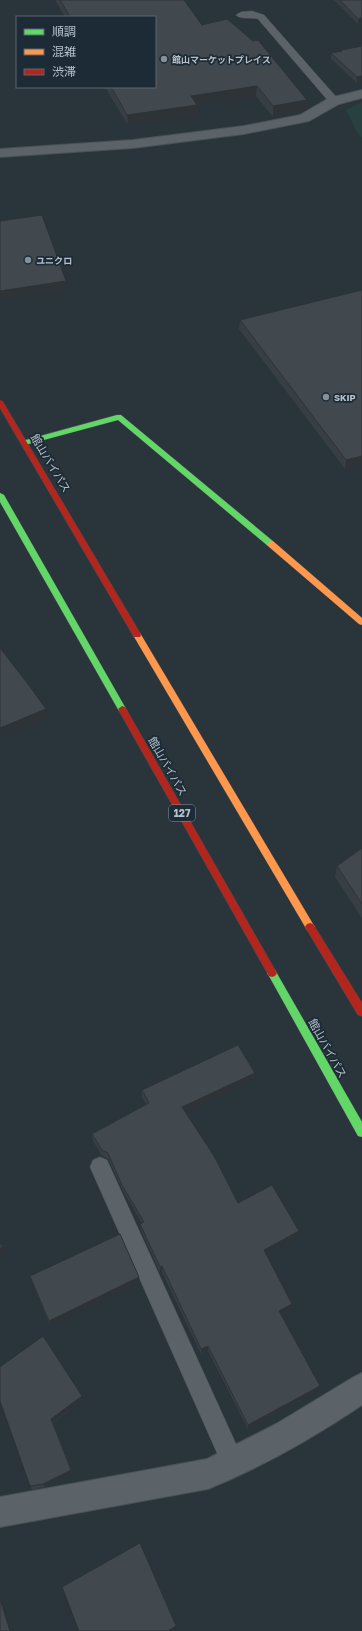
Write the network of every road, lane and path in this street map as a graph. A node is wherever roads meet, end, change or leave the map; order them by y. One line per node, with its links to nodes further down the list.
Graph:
1 (241, 15): 3 (lane)
2 (362, 94): 3 (street)
3 (334, 101): 4 (street)
4 (0, 153)
5 (0, 402): 6 (main road, 館山バイパス)
6 (25, 443): 8 (main road); 9 (main road, 館山バイパス)
7 (0, 495): 10 (main road, 館山バイパス / 127)
8 (362, 622)
9 (362, 1012)
10 (362, 1132)
11 (100, 1167): 13 (lane)
12 (362, 1388): 13 (street)
13 (233, 1463): 14 (street)
14 (1, 1509)

